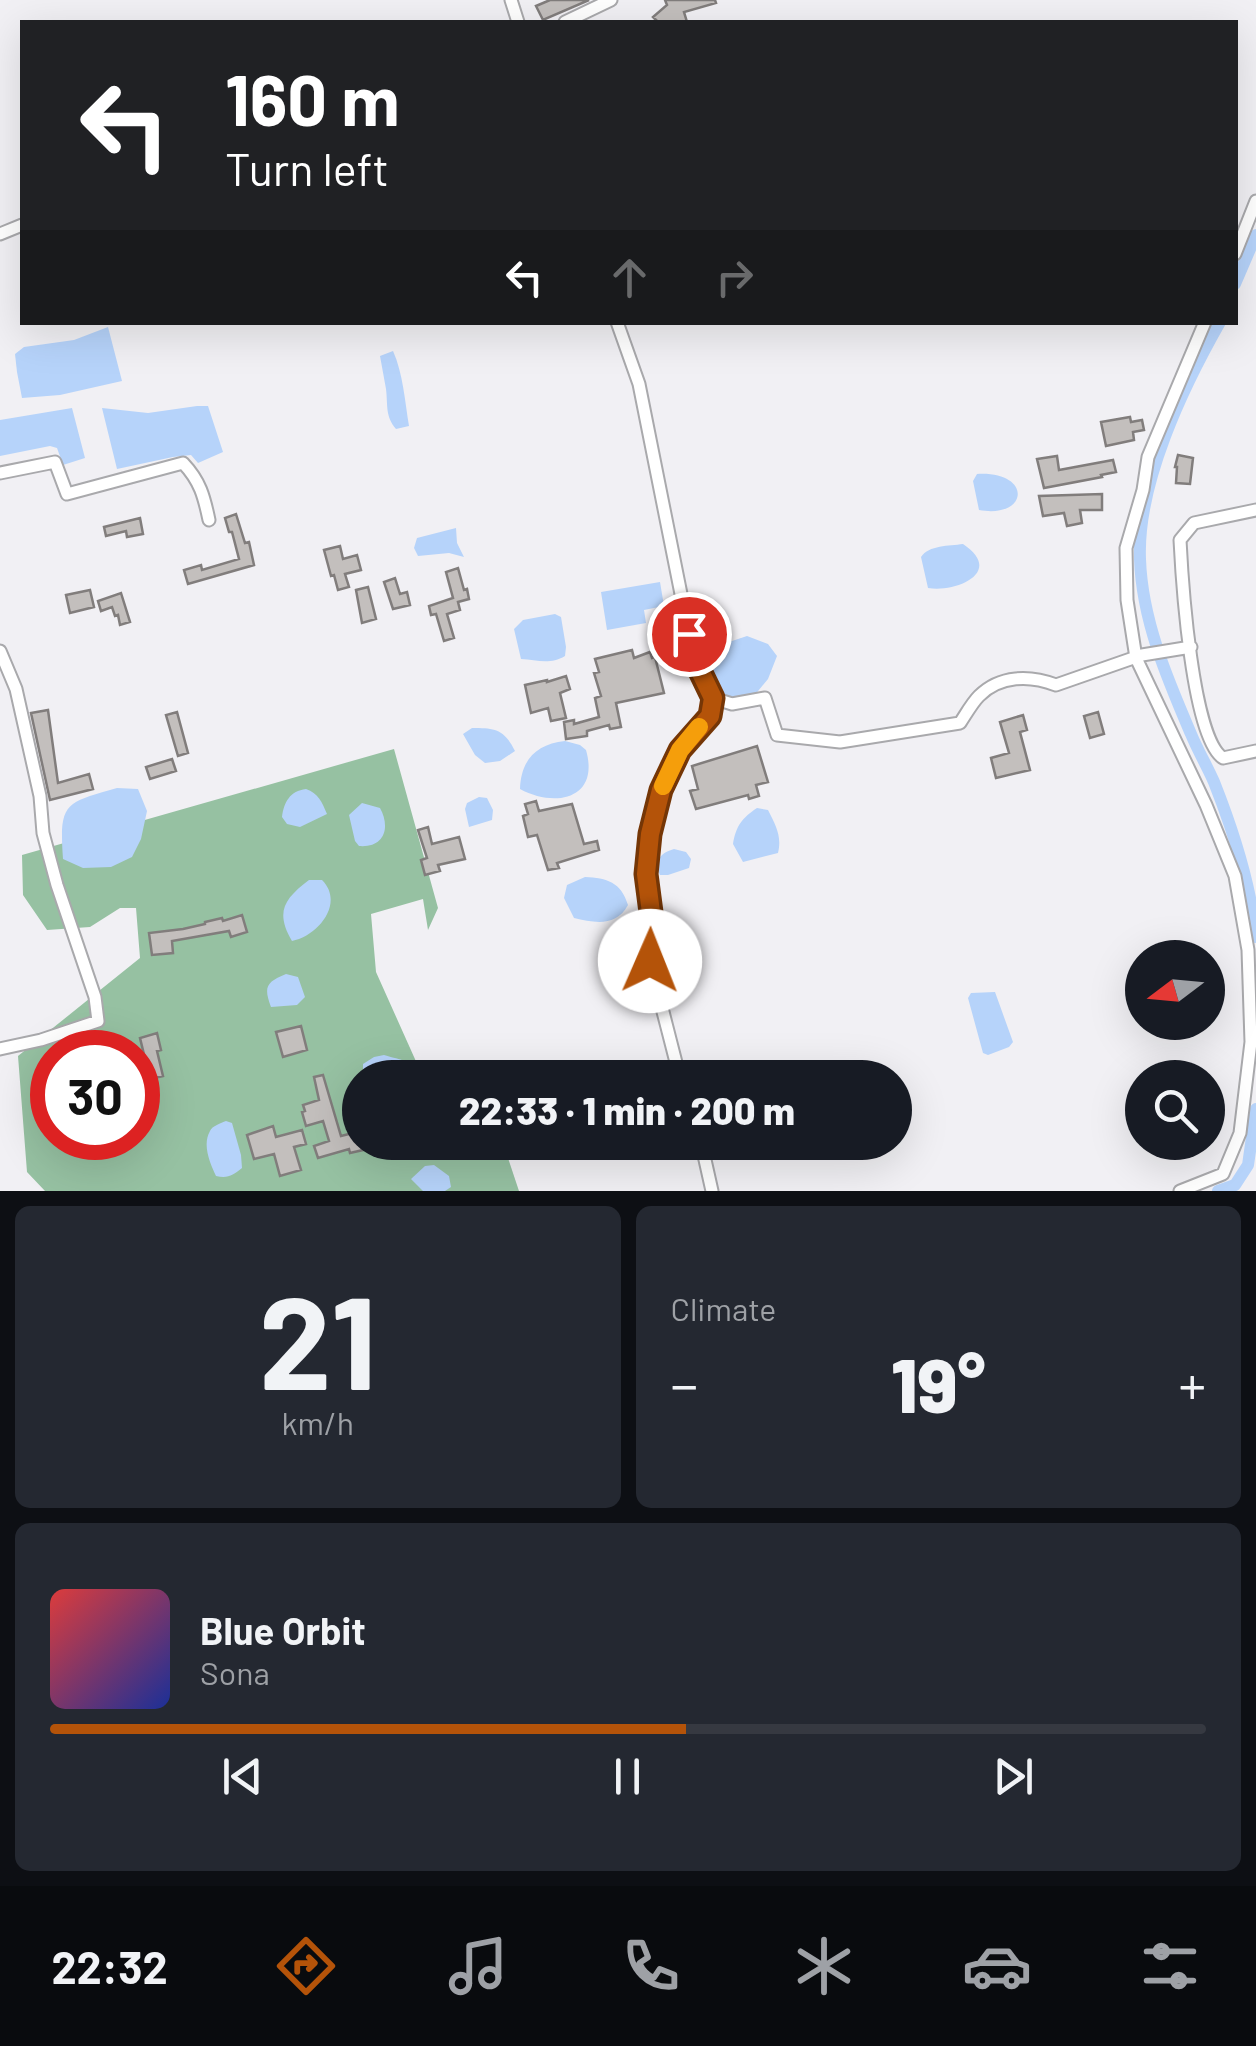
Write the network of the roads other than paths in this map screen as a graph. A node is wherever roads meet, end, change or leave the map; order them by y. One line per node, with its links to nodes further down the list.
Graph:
1 (611, 0): 2 (street)
2 (569, 20)
3 (1256, 201): 4 (street)
4 (1238, 246)
5 (618, 325): 13 (street)
6 (1203, 325): 12 (street)
7 (0, 474): 9 (street)
8 (1256, 510): 10 (street)
9 (209, 520)
10 (1191, 647): 12 (street); 14 (street)
11 (0, 651): 15 (street)
12 (1139, 657): 13 (street); 19 (street)
13 (713, 698): 16 (street)
14 (1256, 752)
15 (0, 1049)
16 (675, 1060)
17 (704, 1160): 18 (street)
18 (712, 1191)
19 (1180, 1191)

